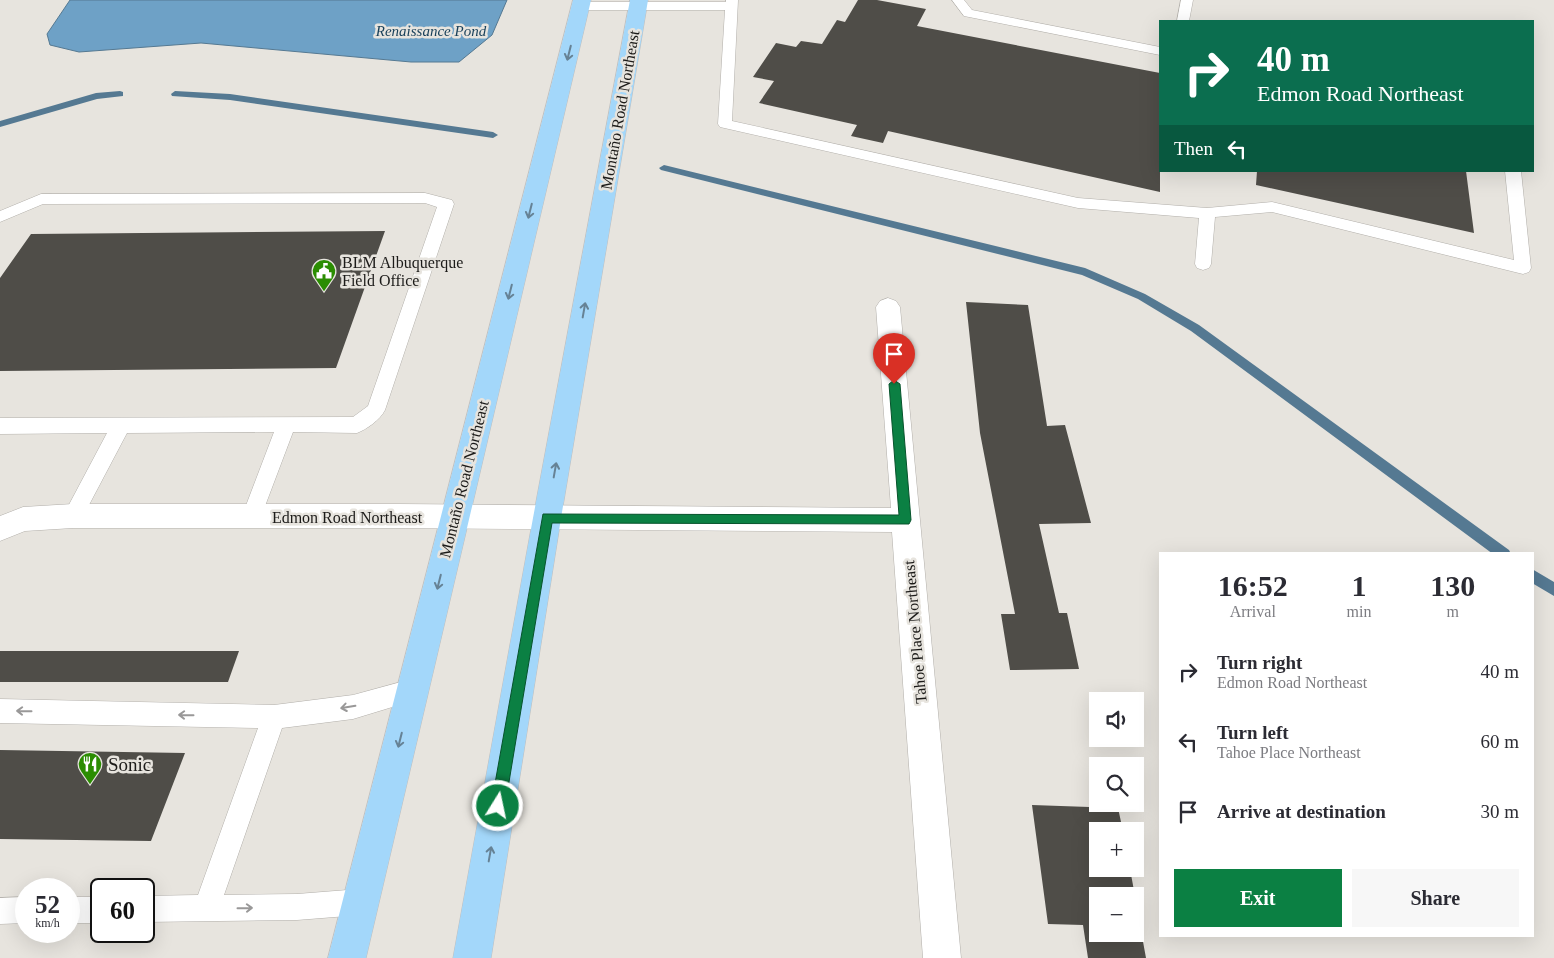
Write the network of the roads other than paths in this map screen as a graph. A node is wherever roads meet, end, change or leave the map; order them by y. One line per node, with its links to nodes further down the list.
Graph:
1 (958, 0): 7 (lane)
2 (1186, 0): 6 (lane)
3 (581, 3): 4 (lane); 18 (main road, Montaño Road Northeast, one-way to 18)
4 (638, 3): 5 (lane); 19 (main road, Montaño Road Northeast, one-way to 4)
5 (731, 3): 9 (lane)
6 (1184, 20)
7 (1159, 51)
8 (1513, 172): 9 (lane)
9 (1207, 214): 11 (lane)
10 (0, 217): 13 (lane)
11 (1203, 264)
12 (888, 307): 20 (street, Tahoe Place Northeast)
13 (286, 424): 14 (lane); 17 (lane)
14 (121, 425): 15 (lane); 16 (lane)
15 (0, 426)
16 (73, 516): 17 (street, Edmon Road Northeast); 21 (street, Edmon Road Northeast)
17 (252, 516): 18 (street, Edmon Road Northeast)
18 (455, 518): 19 (street, Edmon Road Northeast); 22 (main road, Montaño Road Northeast, one-way to 22)
19 (547, 518): 20 (street, Edmon Road Northeast); 31 (main road, Montaño Road Northeast, one-way to 19)
20 (905, 520): 32 (street, Tahoe Place Northeast)
21 (0, 529)
22 (412, 690): 24 (lane, one-way to 24); 25 (main road, Montaño Road Northeast, one-way to 25)
23 (0, 711): 24 (lane, one-way to 23)
24 (274, 717): 27 (lane)
25 (360, 902): 27 (lane, one-way to 25); 30 (main road, Montaño Road Northeast)
26 (155, 909): 27 (lane)
27 (206, 909)
28 (15, 910): 29 (lane)
29 (0, 911)
30 (347, 958)
31 (472, 958)
32 (942, 958)

